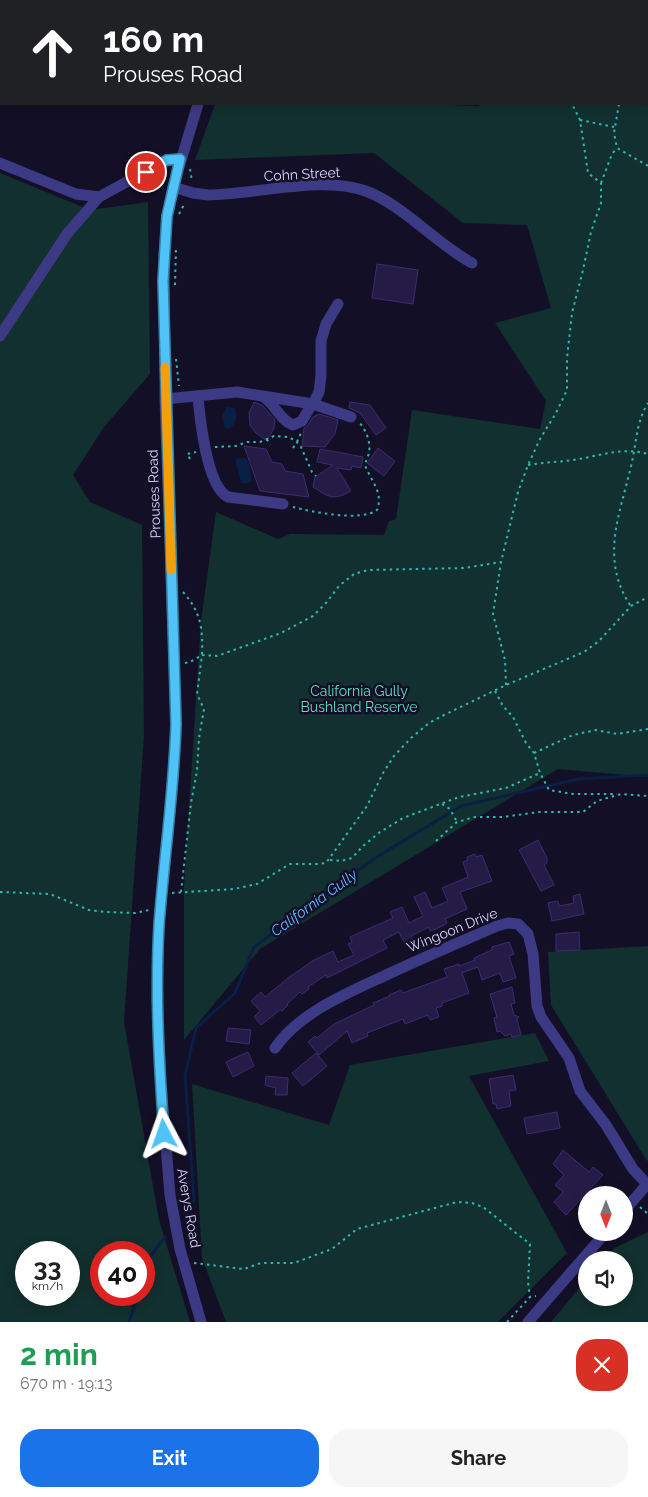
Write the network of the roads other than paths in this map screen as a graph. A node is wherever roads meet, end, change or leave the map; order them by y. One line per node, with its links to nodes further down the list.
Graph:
1 (198, 105): 2 (street, Prouses Road)
2 (180, 159): 4 (street, Prouses Road); 5 (street)
3 (0, 163): 5 (street)
4 (173, 187): 6 (street, Cohn Street); 11 (street, Prouses Road)
5 (99, 197): 8 (street)
6 (472, 263)
7 (338, 304): 12 (street)
8 (0, 336)
9 (260, 396): 10 (street); 12 (street); 12 (street)
10 (198, 397): 11 (street); 14 (street)
11 (165, 399): 15 (street, Prouses Road)
12 (313, 404): 13 (street)
13 (351, 417)
14 (284, 504)
15 (162, 890): 20 (street, Averys Road)
16 (275, 1048): 17 (street, Wingoon Drive)
17 (648, 1183): 18 (street)
18 (633, 1200)
19 (598, 1241): 21 (street)
20 (201, 1322)
21 (528, 1322)

